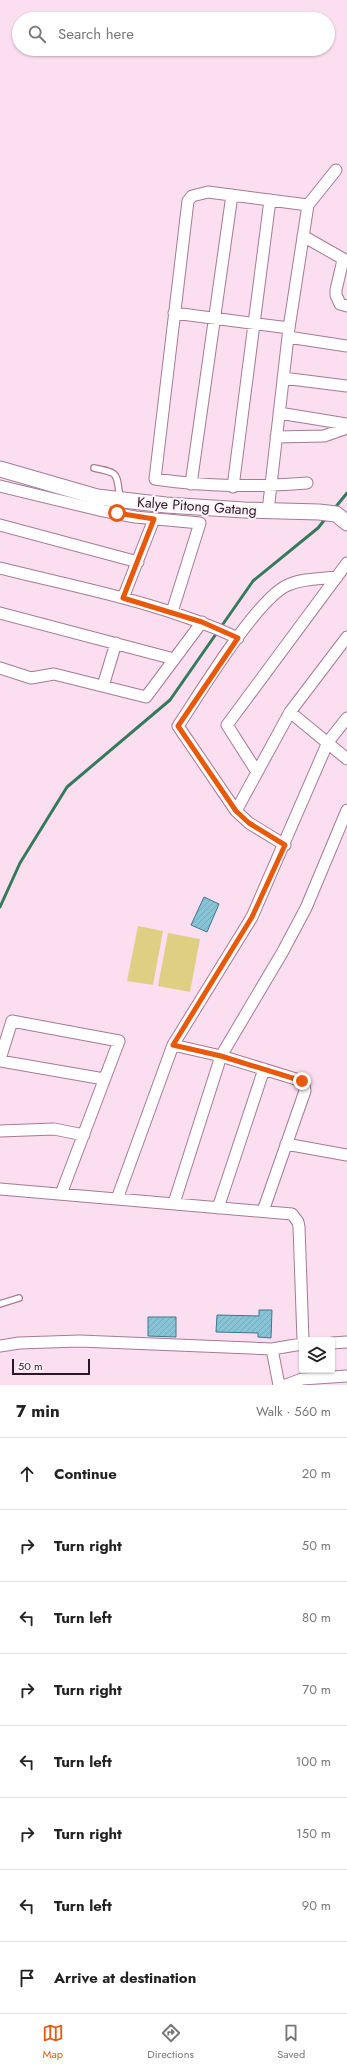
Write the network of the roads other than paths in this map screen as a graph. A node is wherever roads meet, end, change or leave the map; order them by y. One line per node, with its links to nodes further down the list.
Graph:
1 (336, 170): 4 (street)
2 (232, 195): 3 (street); 8 (street); 9 (street)
3 (270, 200): 4 (street); 10 (street)
4 (308, 205): 5 (street)
5 (303, 236): 6 (street); 11 (street)
6 (345, 261): 7 (street)
7 (347, 306)
8 (174, 313): 9 (street); 22 (street)
9 (214, 318): 10 (street); 22 (street)
10 (254, 324): 11 (street); 25 (street)
11 (288, 332): 12 (street); 13 (street)
12 (347, 346)
13 (283, 378): 14 (street); 15 (street)
14 (347, 386)
15 (279, 413): 16 (street); 18 (street)
16 (347, 424)
17 (347, 428): 18 (street)
18 (276, 438): 24 (street)
19 (94, 468): 26 (lane)
20 (0, 469): 26 (street, Kalye Pitong Gatang)
21 (307, 483): 24 (street)
22 (191, 484): 25 (street)
23 (0, 486): 29 (street)
24 (271, 486): 25 (street); 27 (street)
25 (233, 487)
26 (120, 500): 27 (street, Kalye Pitong Gatang)
27 (268, 511): 28 (street, Kalye Pitong Gatang)
28 (342, 518)
29 (154, 519): 31 (street); 36 (street)
30 (0, 525): 31 (street)
31 (138, 562): 35 (street)
32 (347, 563): 34 (street)
33 (0, 568): 35 (street)
34 (336, 577): 40 (street); 49 (street)
35 (123, 598): 36 (street)
36 (172, 612): 38 (street)
37 (0, 613): 41 (street)
38 (202, 622): 40 (street); 42 (street)
39 (347, 637): 45 (street)
40 (238, 638): 51 (street)
41 (116, 643): 42 (street); 44 (street)
42 (174, 659): 44 (street)
43 (0, 668): 44 (street)
44 (103, 686)
45 (290, 712): 47 (street); 49 (street)
46 (347, 718): 47 (street)
47 (328, 742): 48 (street); 52 (street)
48 (347, 759)
49 (257, 772): 51 (street)
50 (347, 810): 54 (street)
51 (236, 811): 52 (street)
52 (285, 845): 53 (street)
53 (173, 1045): 54 (street); 64 (street)
54 (221, 1056): 56 (street); 65 (street)
55 (0, 1060): 57 (street); 57 (street)
56 (264, 1069): 60 (street); 66 (street)
57 (104, 1079): 59 (street)
58 (0, 1130): 59 (street)
59 (84, 1134): 63 (street)
60 (286, 1144): 61 (street); 67 (street)
61 (347, 1155)
62 (0, 1189): 63 (street)
63 (62, 1194): 64 (street)
64 (117, 1199): 65 (street)
65 (174, 1203): 66 (street)
66 (218, 1208): 67 (street)
67 (263, 1211): 70 (street)
68 (19, 1298): 69 (lane)
69 (0, 1304)
70 (303, 1337)
71 (347, 1342): 72 (street)
72 (335, 1343)
73 (299, 1344): 75 (street)
74 (0, 1346): 75 (street)
75 (272, 1348): 78 (street)
76 (347, 1376): 77 (street)
77 (333, 1381): 79 (street)
78 (279, 1385)
79 (286, 1385)

